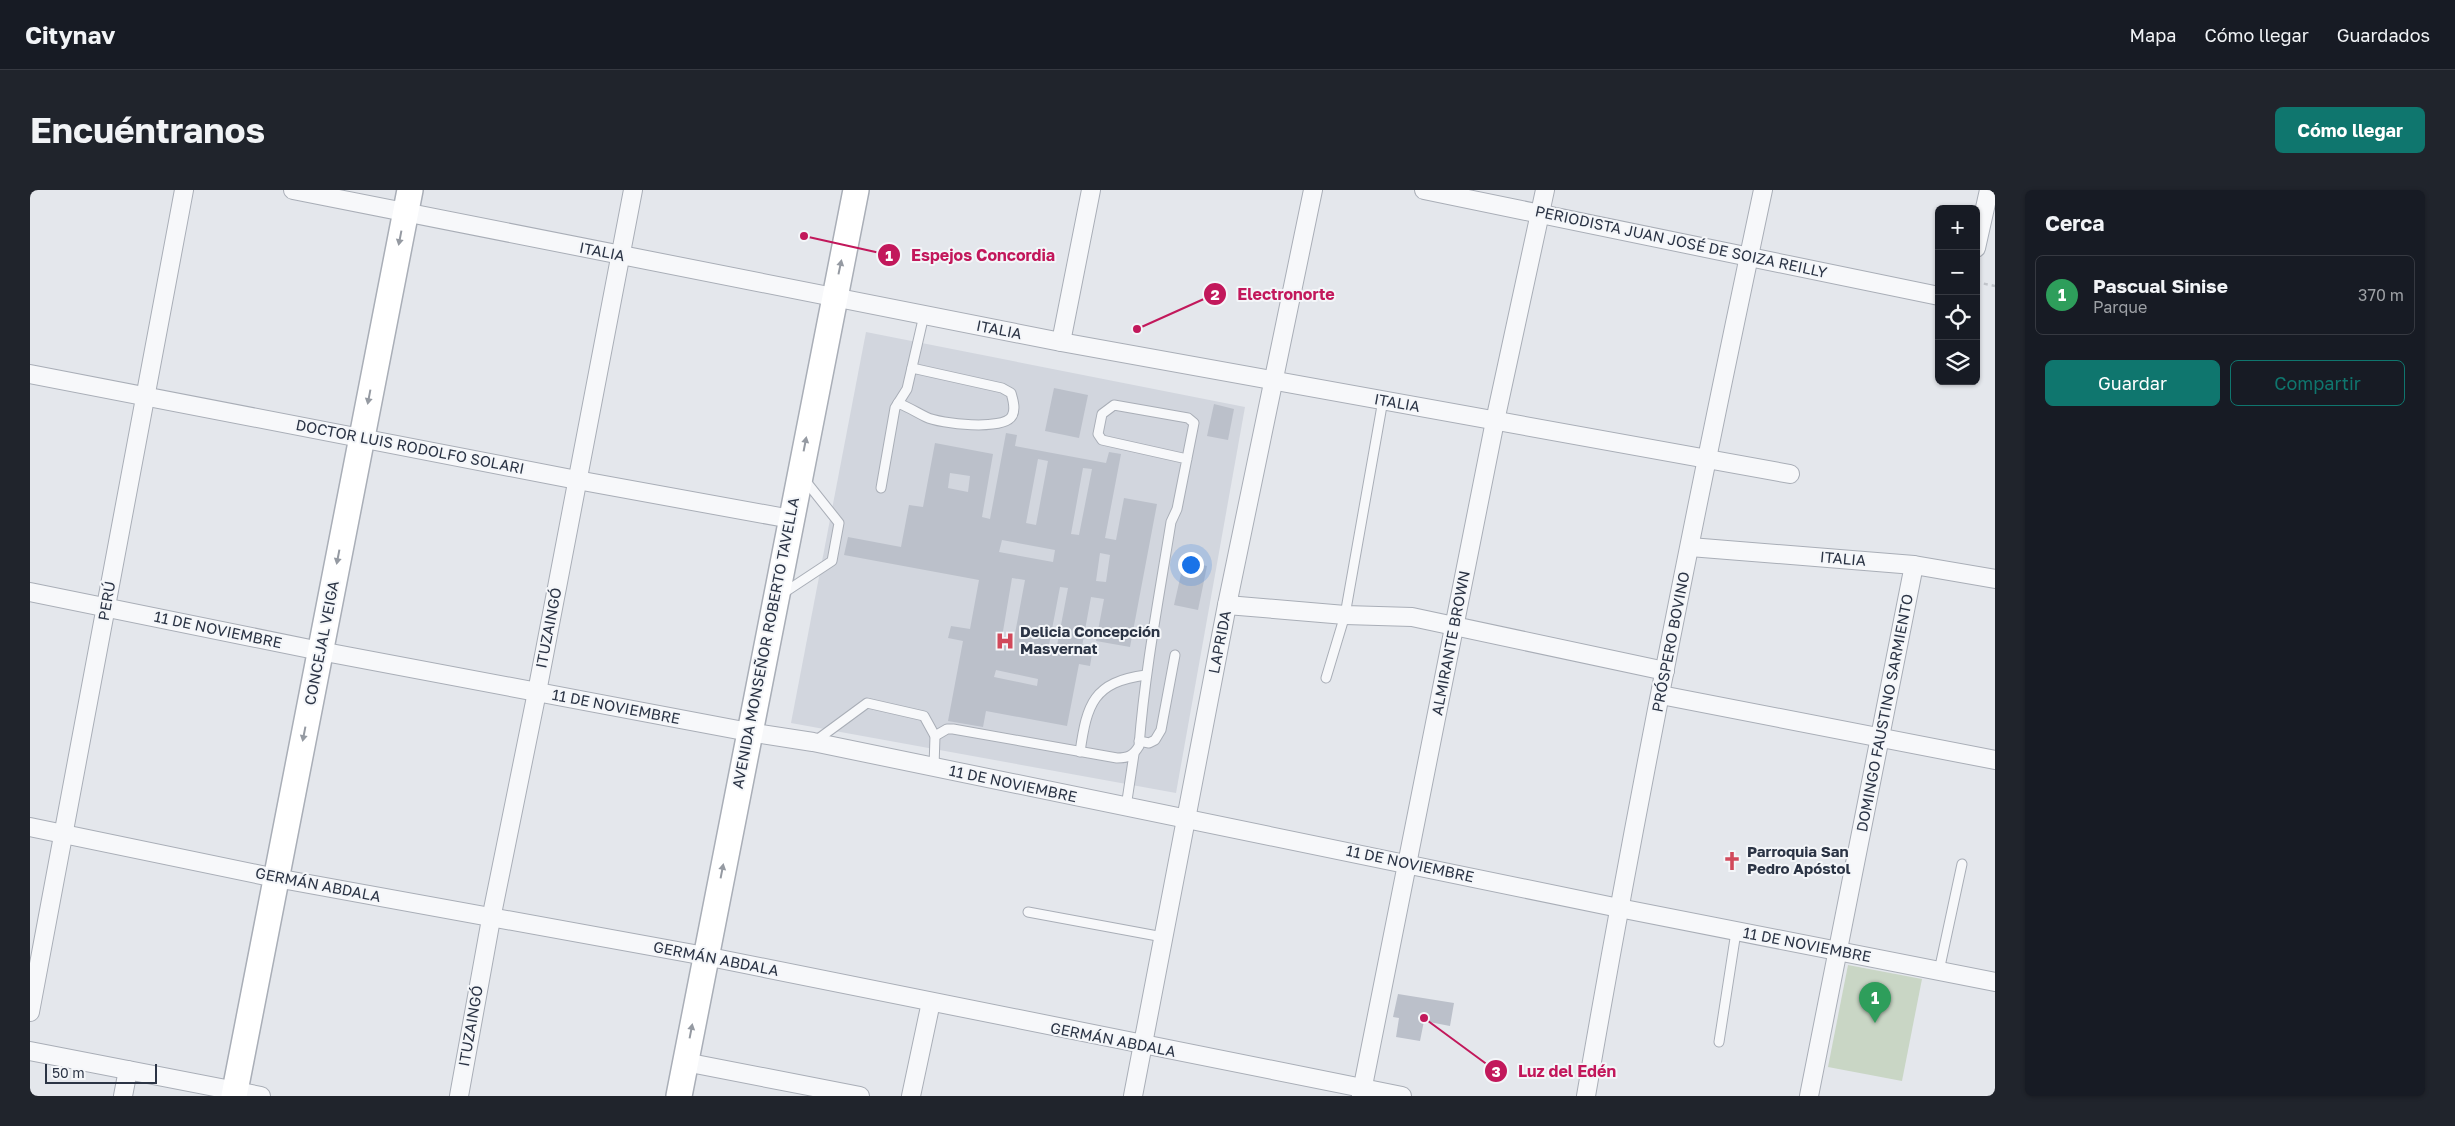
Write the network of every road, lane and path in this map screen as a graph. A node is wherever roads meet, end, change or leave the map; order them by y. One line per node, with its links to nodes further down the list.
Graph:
1 (184, 190): 25 (street, PERÚ)
2 (293, 190): 11 (street, ITALIA)
3 (633, 190): 14 (street, ITUZAINGÓ)
4 (856, 190): 19 (main road, AVENIDA MONSEÑOR ROBERTO TAVELLA, one-way to 4)
5 (1091, 190): 21 (street)
6 (1313, 190): 24 (street, LAPRIDA)
7 (1424, 190): 12 (street, PERIODISTA JUAN JOSÉ DE SOIZA REILLY)
8 (1545, 190): 12 (street, ALMIRANTE BROWN)
9 (1763, 190): 15 (street, PRÓSPERO BOVINO)
10 (1989, 190): 13 (street)
11 (408, 201): 14 (street, ITALIA); 29 (main road, CONCEJAL VEIGA, one-way to 29)
12 (1541, 214): 15 (street, PERIODISTA JUAN JOSÉ DE SOIZA REILLY); 28 (street, ALMIRANTE BROWN)
13 (1980, 230)
14 (619, 255): 19 (street, ITALIA); 34 (street, ITUZAINGÓ)
15 (1749, 256): 18 (street, PERIODISTA JUAN JOSÉ DE SOIZA REILLY); 31 (street, PRÓSPERO BOVINO)
16 (1980, 283): 17 (path)
17 (1995, 286)
18 (1935, 295)
19 (834, 297): 20 (street, ITALIA); 32 (main road, AVENIDA MONSEÑOR ROBERTO TAVELLA, one-way to 19)
20 (924, 315): 21 (street, ITALIA); 22 (lane)
21 (1061, 342): 24 (street, ITALIA)
22 (912, 368): 27 (lane); 27 (lane)
23 (30, 374): 25 (street, DOCTOR LUIS RODOLFO SOLARI)
24 (1275, 380): 26 (street, ITALIA); 42 (street, LAPRIDA)
25 (145, 396): 29 (street, DOCTOR LUIS RODOLFO SOLARI); 43 (street, PERÚ)
26 (1383, 400): 28 (street, ITALIA); 44 (lane)
27 (898, 404): 35 (lane)
28 (1495, 421): 31 (street, ITALIA); 45 (street, ALMIRANTE BROWN)
29 (362, 437): 34 (street, DOCTOR LUIS RODOLFO SOLARI); 46 (main road, CONCEJAL VEIGA, one-way to 46)
30 (1187, 459): 30 (lane); 49 (lane)
31 (1707, 459): 33 (street, ITALIA); 37 (street, PRÓSPERO BOVINO)
32 (800, 474): 36 (main road, AVENIDA MONSEÑOR ROBERTO TAVELLA); 41 (lane)
33 (1790, 474)
34 (576, 480): 36 (street, DOCTOR LUIS RODOLFO SOLARI); 51 (street, ITUZAINGÓ)
35 (881, 488)
36 (791, 519): 41 (main road, AVENIDA MONSEÑOR ROBERTO TAVELLA)
37 (1690, 547): 38 (street, ITALIA); 48 (street, PRÓSPERO BOVINO)
38 (1914, 565): 39 (street, ITALIA); 55 (street, DOMINGO FAUSTINO SARMIENTO)
39 (1995, 579)
40 (30, 592): 43 (street, 11 DE NOVIEMBRE)
41 (775, 598): 53 (main road, AVENIDA MONSEÑOR ROBERTO TAVELLA)
42 (1227, 605): 44 (street); 63 (street, LAPRIDA)
43 (106, 608): 46 (street, 11 DE NOVIEMBRE); 65 (street, PERÚ)
44 (1346, 615): 45 (street); 50 (lane)
45 (1455, 626): 48 (street); 66 (street, ALMIRANTE BROWN)
46 (320, 651): 51 (street, 11 DE NOVIEMBRE); 68 (main road, CONCEJAL VEIGA, one-way to 68)
47 (1175, 655): 56 (lane)
48 (1665, 671): 52 (street, PRÓSPERO BOVINO)
49 (1146, 675): 56 (lane); 58 (lane)
50 (1326, 678)
51 (537, 692): 53 (street, 11 DE NOVIEMBRE); 71 (street, ITUZAINGÓ)
52 (1661, 695): 55 (street); 69 (street, PRÓSPERO BOVINO)
53 (748, 732): 57 (street, 11 DE NOVIEMBRE); 75 (main road, AVENIDA MONSEÑOR ROBERTO TAVELLA, one-way to 53)
54 (935, 736): 57 (lane); 58 (lane); 61 (lane)
55 (1881, 737): 60 (street); 74 (street, DOMINGO FAUSTINO SARMIENTO)
56 (1139, 741): 59 (lane)
57 (813, 742): 61 (street, 11 DE NOVIEMBRE)
58 (1080, 752): 59 (lane)
59 (1134, 754): 62 (lane)
60 (1995, 760)
61 (934, 767): 62 (street, 11 DE NOVIEMBRE)
62 (1126, 806): 63 (street, 11 DE NOVIEMBRE)
63 (1186, 819): 66 (street, 11 DE NOVIEMBRE); 73 (street, LAPRIDA)
64 (30, 827): 65 (street, GERMÁN ABDALA)
65 (64, 833): 68 (street, GERMÁN ABDALA); 79 (street, PERÚ)
66 (1406, 863): 69 (street, 11 DE NOVIEMBRE); 85 (street, ALMIRANTE BROWN)
67 (1962, 864): 76 (lane)
68 (276, 878): 71 (street, GERMÁN ABDALA); 86 (main road, CONCEJAL VEIGA)
69 (1619, 908): 72 (street, 11 DE NOVIEMBRE); 95 (street, PRÓSPERO BOVINO)
70 (1028, 912): 73 (lane)
71 (491, 919): 75 (street, GERMÁN ABDALA); 89 (street, ITUZAINGÓ)
72 (1736, 932): 74 (street, 11 DE NOVIEMBRE); 80 (lane)
73 (1163, 937): 81 (street, LAPRIDA)
74 (1839, 952): 76 (street, 11 DE NOVIEMBRE); 96 (street, DOMINGO FAUSTINO SARMIENTO)
75 (705, 956): 78 (street, GERMÁN ABDALA); 83 (main road, AVENIDA MONSEÑOR ROBERTO TAVELLA, one-way to 75)
76 (1939, 971): 77 (street, 11 DE NOVIEMBRE)
77 (1995, 982)
78 (931, 1002): 81 (street, GERMÁN ABDALA); 92 (street)
79 (30, 1012)
80 (1719, 1042)
81 (1142, 1046): 85 (street, GERMÁN ABDALA); 93 (street, LAPRIDA)
82 (30, 1051): 84 (street)
83 (685, 1062): 90 (main road, AVENIDA MONSEÑOR ROBERTO TAVELLA); 91 (street)
84 (128, 1070): 86 (street); 87 (street)
85 (1362, 1092): 94 (street, GERMÁN ABDALA)
86 (235, 1093): 88 (street)
87 (123, 1096)
88 (261, 1096)
89 (458, 1096)
90 (679, 1096)
91 (860, 1096)
92 (911, 1096)
93 (1133, 1096)
94 (1402, 1096)
95 (1586, 1096)
96 (1809, 1096)

